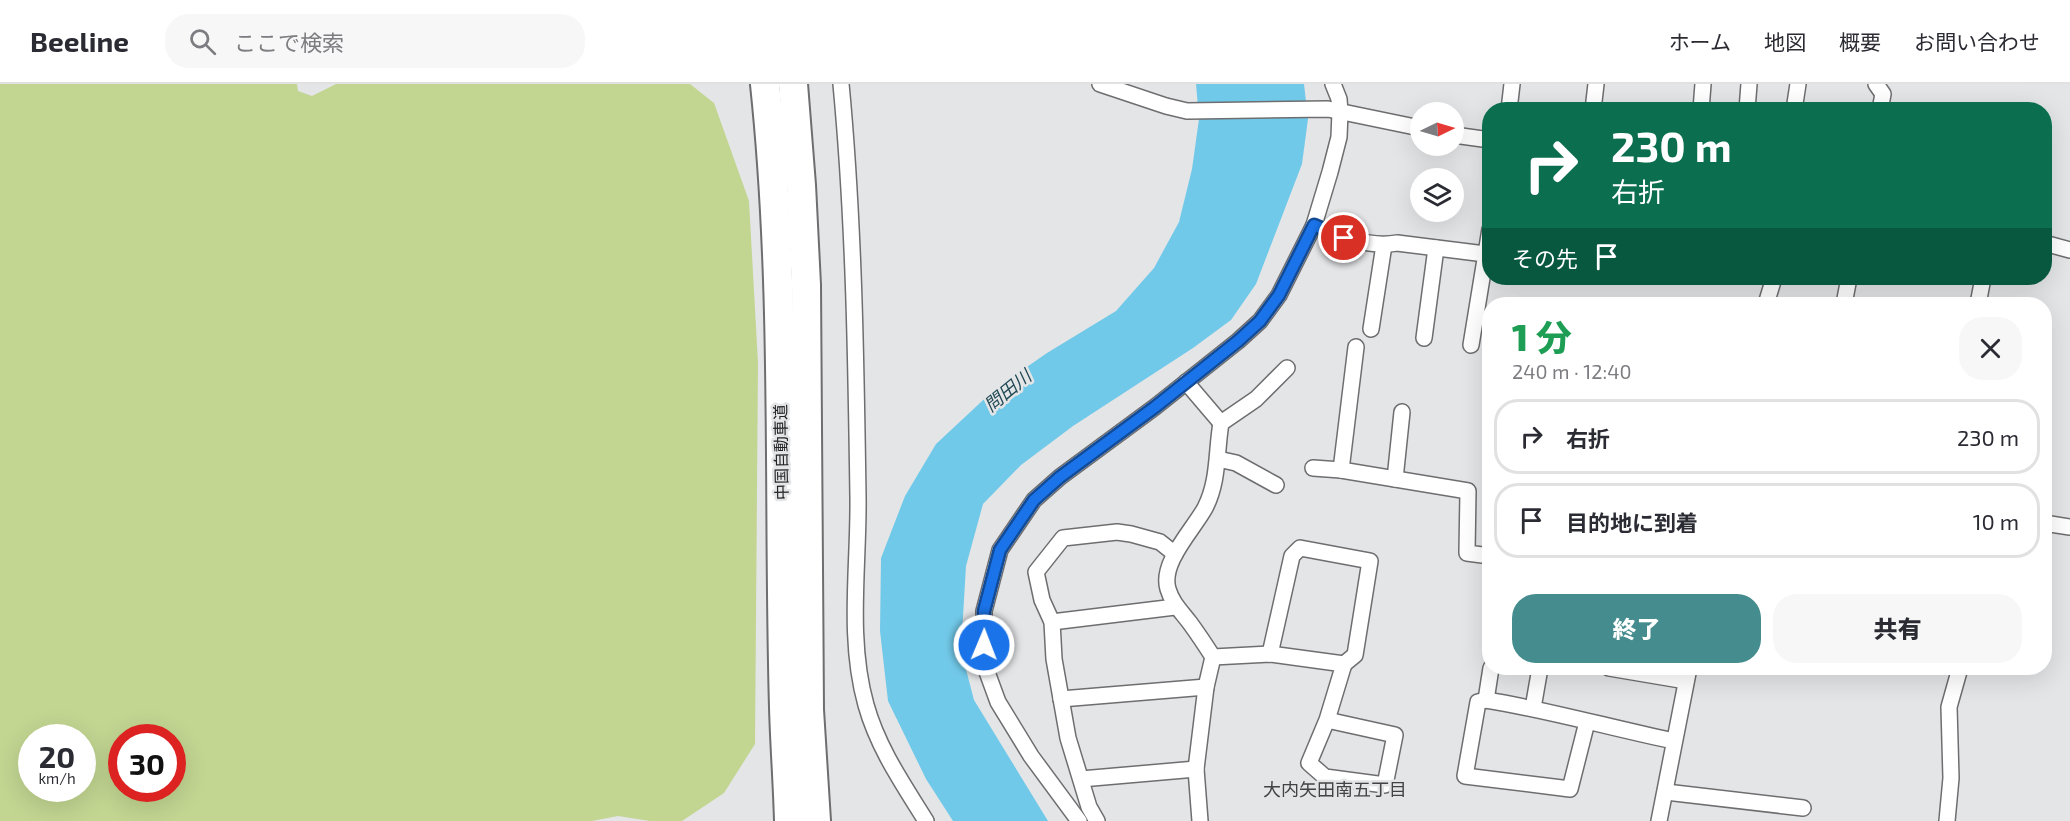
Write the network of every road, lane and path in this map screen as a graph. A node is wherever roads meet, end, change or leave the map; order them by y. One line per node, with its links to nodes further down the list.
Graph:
1 (765, 84): 66 (highway, 中国自動車道)
2 (793, 84): 67 (highway, 中国自動車道)
3 (841, 84): 68 (street)
4 (1100, 84): 18 (street)
5 (1333, 84): 18 (street)
6 (1512, 84): 12 (street)
7 (1596, 84): 13 (street)
8 (1703, 84): 14 (street)
9 (1749, 84): 15 (street)
10 (1798, 84): 16 (street)
11 (1876, 84): 17 (street)
12 (1510, 102)
13 (1594, 102)
14 (1702, 102)
15 (1748, 102)
16 (1795, 102)
17 (1882, 102)
18 (1334, 110): 19 (street); 22 (street)
19 (1410, 126)
20 (1464, 136): 21 (street)
21 (1482, 139)
22 (1314, 225): 23 (street); 34 (street)
23 (1384, 245): 25 (street); 29 (street)
24 (2052, 245): 26 (street)
25 (1436, 248): 27 (street); 30 (street)
26 (2070, 250)
27 (1482, 254)
28 (1482, 274): 31 (street)
29 (1371, 329)
30 (1424, 338)
31 (1471, 345)
32 (1356, 347): 39 (street)
33 (1287, 368): 36 (street)
34 (1186, 382): 36 (street); 69 (street)
35 (1402, 412): 40 (street)
36 (1221, 423): 37 (street)
37 (1218, 459): 41 (street); 44 (street)
38 (1313, 468): 39 (street)
39 (1341, 470): 40 (street)
40 (1395, 479): 45 (street)
41 (1276, 485)
42 (2052, 524): 43 (street)
43 (2070, 527)
44 (1175, 554): 46 (street); 47 (street)
45 (1482, 555)
46 (1175, 607): 47 (street); 49 (street)
47 (1052, 621): 56 (street)
48 (1270, 654): 49 (street); 50 (street); 50 (street)
49 (1214, 657): 55 (street)
50 (1344, 664): 59 (street)
51 (1490, 675): 57 (street)
52 (1539, 675): 58 (street)
53 (1687, 675): 61 (street)
54 (1958, 675): 73 (street)
55 (1206, 687): 56 (street); 62 (street)
56 (1061, 699): 63 (street)
57 (1486, 700): 58 (street); 60 (street)
58 (1533, 708): 60 (street)
59 (1327, 720): 59 (street)
60 (1587, 722): 61 (street)
61 (1674, 741): 64 (street)
62 (1196, 769): 63 (street); 71 (street)
63 (1081, 779): 70 (street)
64 (1665, 792): 65 (street); 72 (street)
65 (1803, 808)
66 (789, 821)
67 (816, 821)
68 (926, 821)
69 (1080, 821)
70 (1097, 821)
71 (1200, 821)
72 (1659, 821)
73 (1947, 821)

